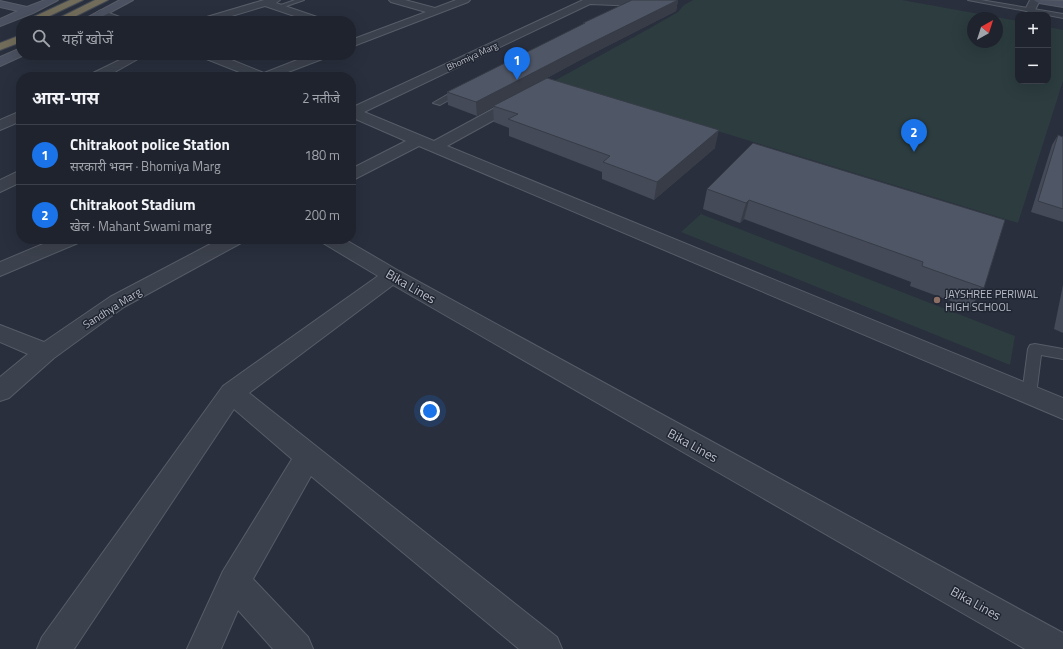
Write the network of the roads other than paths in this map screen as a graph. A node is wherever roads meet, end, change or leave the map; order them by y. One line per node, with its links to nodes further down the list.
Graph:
1 (52, 0): 21 (street)
2 (78, 0): 21 (highway)
3 (103, 0): 22 (highway)
4 (128, 0): 20 (street)
5 (301, 0): 13 (lane)
6 (394, 0): 18 (street)
7 (465, 0): 18 (street)
8 (590, 0): 12 (street); 49 (street, Bhomiya Marg)
9 (971, 0): 17 (lane)
10 (1035, 0): 17 (street)
11 (1039, 0): 15 (street)
12 (642, 2): 19 (lane)
13 (273, 3): 26 (street); 27 (street)
14 (0, 4): 21 (street)
15 (1063, 4)
16 (210, 8): 25 (street)
17 (1030, 10): 28 (lane)
18 (435, 12): 34 (street)
19 (622, 12)
20 (102, 13): 23 (street); 24 (street)
21 (30, 16)
22 (69, 16)
23 (96, 16)
24 (109, 16)
25 (198, 16)
26 (223, 16)
27 (306, 16)
28 (1063, 16)
29 (16, 19): 30 (street)
30 (0, 23)
31 (16, 27): 32 (highway)
32 (0, 34)
33 (356, 34): 34 (street)
34 (367, 38): 36 (street)
35 (16, 40): 37 (highway)
36 (356, 42)
37 (0, 47)
38 (16, 54): 42 (street)
39 (129, 60): 43 (street)
40 (220, 60): 44 (street)
41 (308, 60): 45 (street)
42 (0, 62)
43 (106, 72)
44 (250, 72)
45 (276, 72)
46 (466, 89): 48 (lane)
47 (531, 94): 53 (street)
48 (437, 103)
49 (356, 110)
50 (356, 114): 53 (street)
51 (16, 118): 52 (street)
52 (0, 126)
53 (427, 144): 54 (street); 69 (street)
54 (356, 174)
55 (16, 178): 56 (street)
56 (0, 187)
57 (16, 192): 58 (street)
58 (0, 198)
59 (60, 244): 62 (street)
60 (225, 244): 65 (street, Sandhya Marg)
61 (338, 244): 63 (street, Bika Lines)
62 (0, 270)
63 (392, 276): 68 (street); 77 (street, Bika Lines)
64 (0, 333): 65 (street)
65 (46, 352): 67 (street, Sandhya Marg)
66 (1063, 354): 69 (lane)
67 (0, 391)
68 (232, 393): 71 (street); 73 (street)
69 (1029, 395): 70 (street)
70 (1063, 409)
71 (308, 458): 72 (street); 76 (street)
72 (234, 582): 74 (street); 75 (street)
73 (54, 649)
74 (204, 649)
75 (296, 649)
76 (545, 649)
77 (1058, 649)

